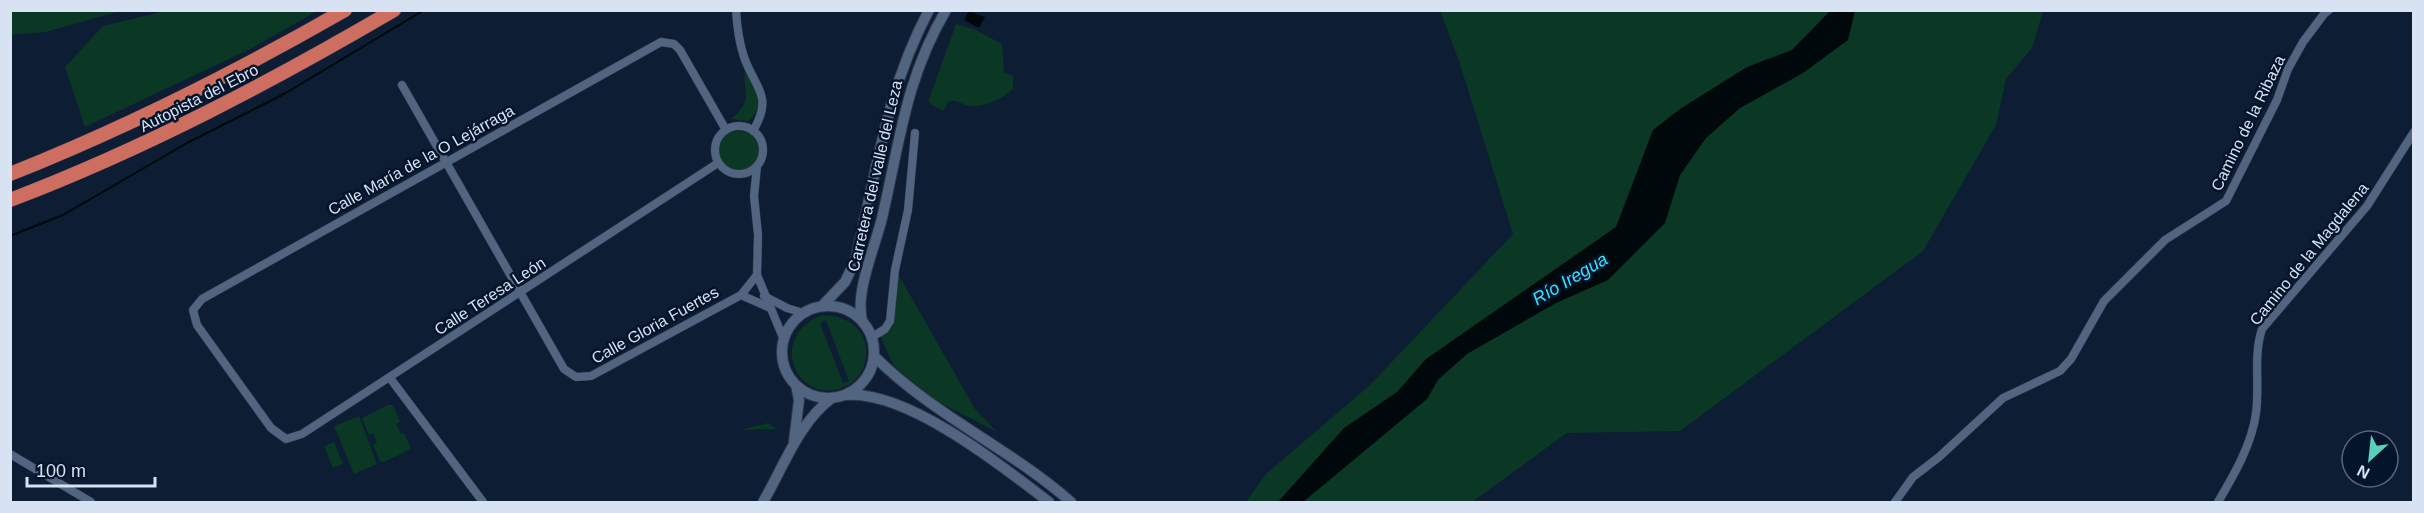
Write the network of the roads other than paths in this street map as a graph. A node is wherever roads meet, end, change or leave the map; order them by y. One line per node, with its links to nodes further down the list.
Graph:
1 (345, 10): 15 (highway, Autopista del Ebro)
2 (394, 10): 18 (highway, Autopista del Ebro)
3 (736, 10): 9 (street)
4 (929, 10): 23 (main road, Carretera del valle del Leza)
5 (946, 10): 26 (main road, Carretera del valle del Leza)
6 (2330, 10): 42 (street, Camino de la Ribaza)
7 (402, 85): 12 (street, Calle Gloria Fuertes)
8 (726, 130): 9 (street); 12 (street, Calle María de la O Lejárraga); 13 (street)
9 (753, 130): 14 (street)
10 (2414, 132): 43 (street, Camino de la Magdalena)
11 (915, 133): 27 (street)
12 (447, 161): 20 (street, Calle Gloria Fuertes); 34 (street, Calle María de la O Lejárraga)
13 (718, 163): 16 (street); 20 (street, Calle Teresa León)
14 (757, 166): 16 (street); 17 (street)
15 (10, 174)
16 (740, 174): 17 (street)
17 (754, 183): 19 (street)
18 (10, 201)
19 (757, 275): 21 (street); 22 (street)
20 (520, 293): 21 (street, Calle Gloria Fuertes); 30 (street, Calle Teresa León)
21 (741, 295): 24 (street)
22 (763, 295): 24 (street); 25 (street)
23 (822, 306): 25 (main road); 26 (main road)
24 (768, 307): 28 (street)
25 (803, 313): 28 (main road)
26 (862, 320): 27 (main road)
27 (872, 337): 29 (main road)
28 (784, 340): 31 (main road)
29 (874, 356): 32 (main road); 41 (main road)
30 (390, 378): 34 (street, Calle Teresa León); 38 (street)
31 (796, 385): 33 (main road); 35 (main road)
32 (844, 395): 33 (main road); 40 (main road)
33 (832, 398): 35 (main road)
34 (274, 430)
35 (793, 446): 39 (main road)
36 (10, 454): 37 (street)
37 (91, 502)
38 (483, 502)
39 (763, 502)
40 (1049, 502)
41 (1071, 502)
42 (1895, 502)
43 (2218, 502)

